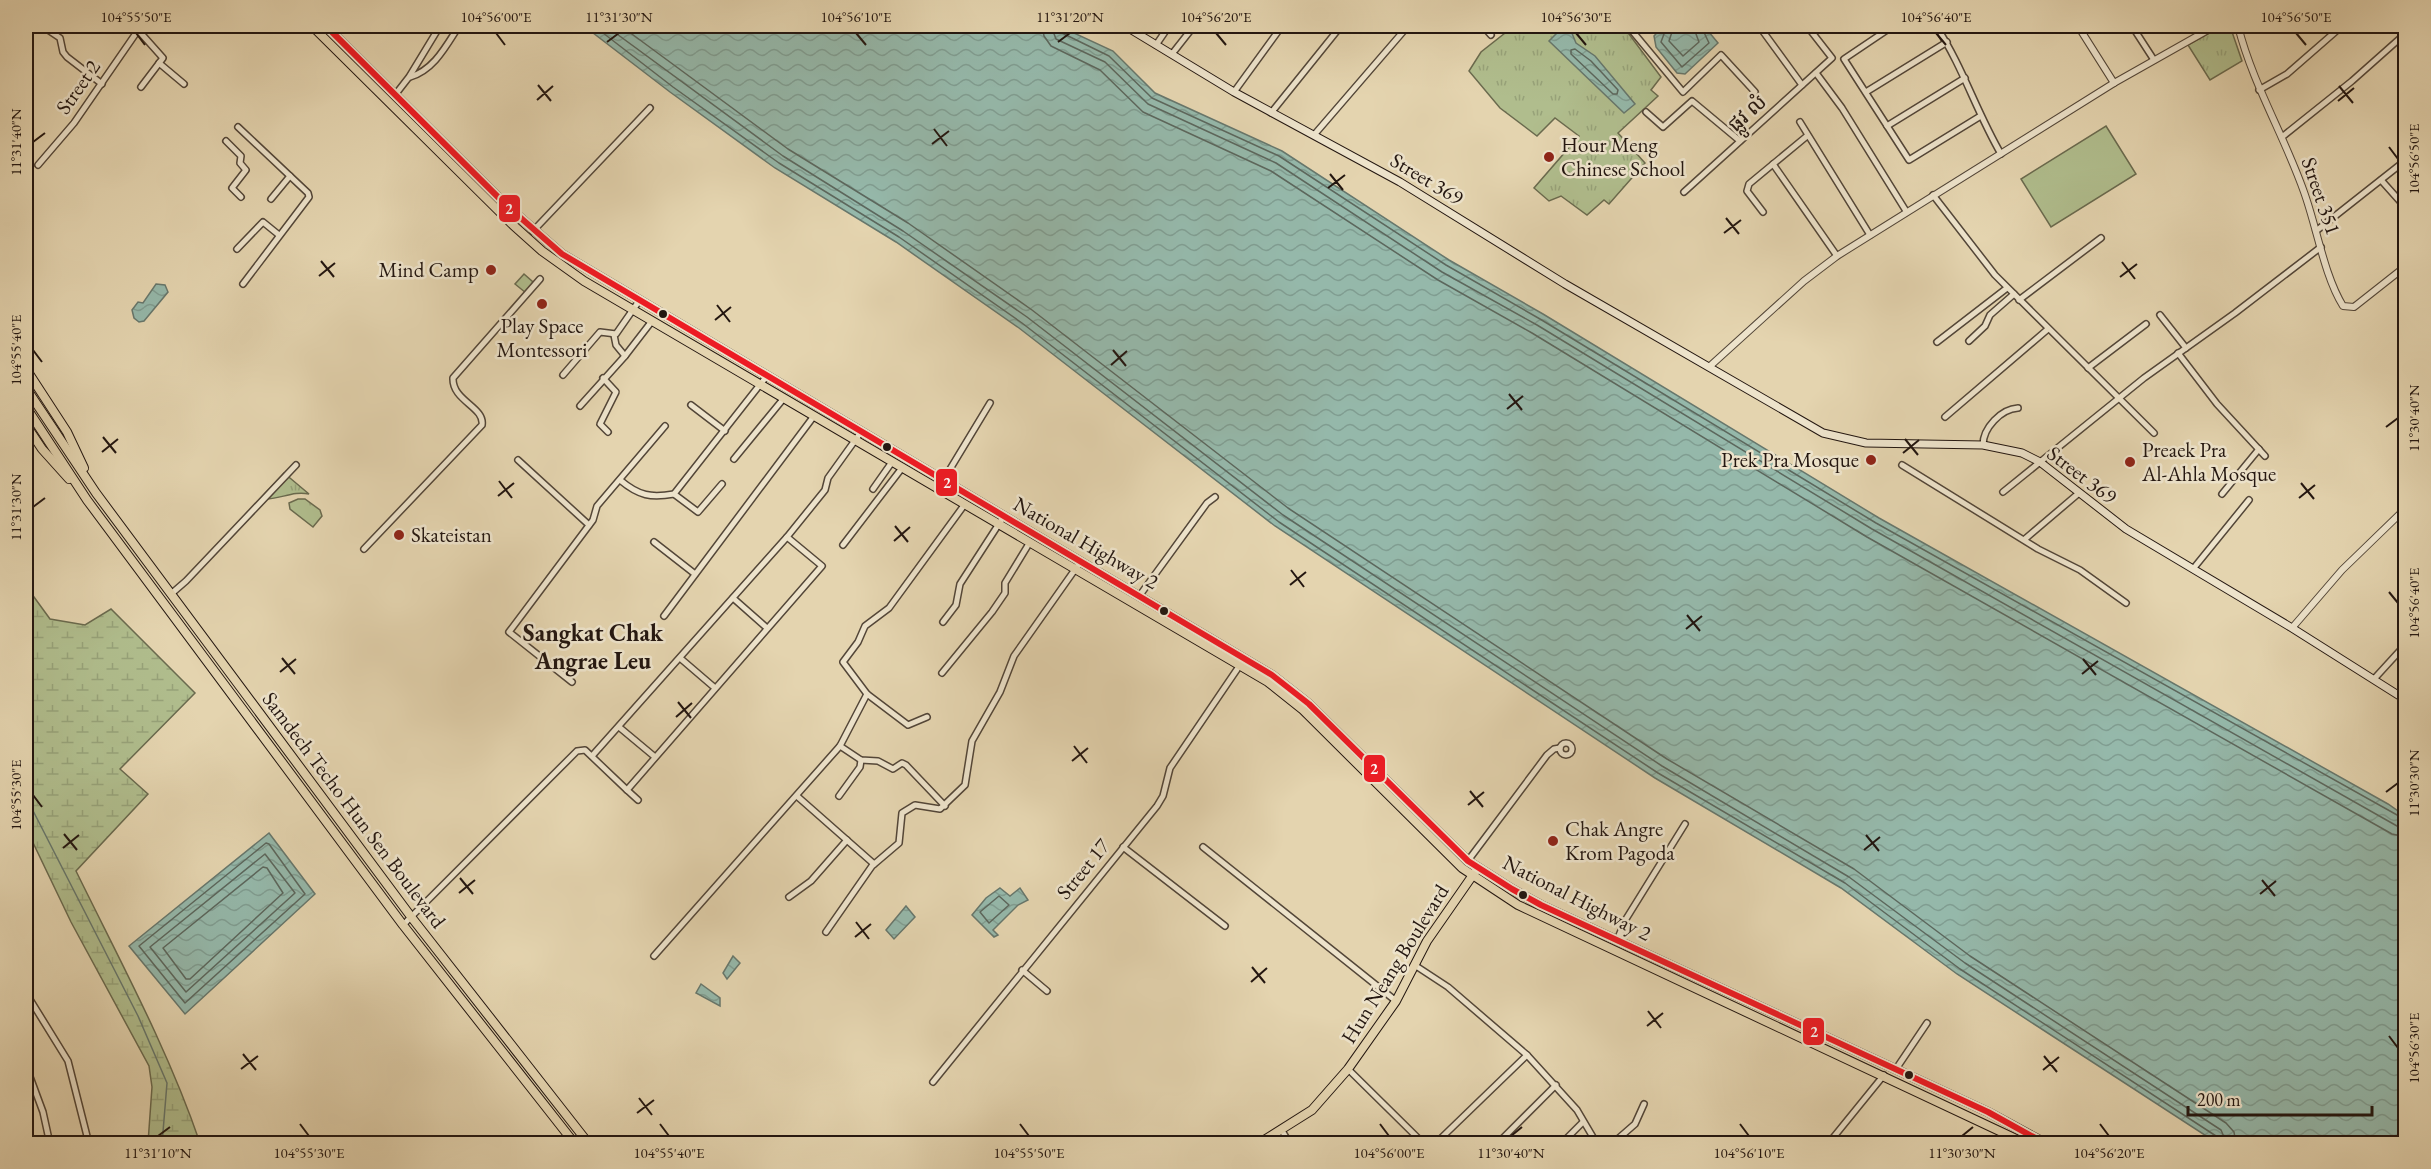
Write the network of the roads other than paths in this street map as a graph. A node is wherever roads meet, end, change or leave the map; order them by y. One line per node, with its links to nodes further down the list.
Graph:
1 (42, 26): 35 (street)
2 (312, 26): 57 (main road, National Highway 2)
3 (326, 26): 44 (main road, National Highway 2)
4 (440, 26): 32 (street)
5 (459, 26): 32 (street)
6 (1125, 26): 27 (main road, Street 369)
7 (1169, 26): 27 (street)
8 (1194, 26): 28 (street)
9 (1282, 26): 40 (street)
10 (1341, 26): 48 (street)
11 (1408, 26): 54 (street)
12 (1483, 26): 25 (street)
13 (1628, 26): 41 (street)
14 (1760, 26): 37 (street)
15 (1807, 26): 31 (street, ផ្លូវ លំ)
16 (1893, 26): 43 (street)
17 (1936, 26): 26 (street)
18 (2078, 26): 34 (street)
19 (2132, 26): 29 (street)
20 (2214, 26): 29 (street)
21 (2238, 26): 39 (street, Street 351)
22 (2342, 26): 39 (street)
23 (139, 28): 30 (street); 35 (street, Street 2)
24 (2406, 33): 56 (street)
25 (1491, 35)
26 (1947, 42): 33 (street); 43 (street)
27 (1156, 45): 28 (main road, Street 369)
28 (1172, 54): 40 (main road, Street 369)
29 (2154, 60): 34 (street)
30 (159, 63): 36 (street); 38 (street)
31 (1816, 73): 37 (street, ផ្លូវ លំ); 72 (street)
32 (409, 77): 44 (street)
33 (1965, 78): 49 (street); 51 (street)
34 (2114, 83): 60 (street)
35 (102, 84): 63 (street, Street 2)
36 (184, 84)
37 (1802, 85): 59 (street, ផ្លូវ លំ)
38 (141, 87)
39 (2259, 90): 56 (street, Street 351)
40 (1233, 92): 48 (main road, Street 369)
41 (1683, 92): 42 (street); 45 (street)
42 (1755, 92)
43 (1866, 93): 51 (street)
44 (395, 94): 53 (main road, National Highway 2)
45 (1692, 101): 47 (street); 59 (street)
46 (650, 108): 75 (street)
47 (1646, 111)
48 (1271, 113): 54 (main road, Street 369)
49 (1979, 117): 51 (street); 60 (street)
50 (1800, 122): 55 (street)
51 (1887, 126)
52 (238, 127): 64 (street)
53 (433, 132): 57 (main road); 70 (main road, National Highway 2)
54 (1314, 135): 101 (main road, Street 369)
55 (1807, 136): 62 (street); 78 (street)
56 (2282, 137): 76 (street, Street 351)
57 (426, 139): 74 (main road, National Highway 2)
58 (226, 141): 68 (street)
59 (1740, 141): 66 (street, ផ្លូវ លំ)
60 (2001, 154): 67 (street)
61 (2406, 160): 65 (street)
62 (1773, 164): 73 (street); 82 (street)
63 (38, 165)
64 (290, 176): 69 (street); 77 (street)
65 (2381, 180): 71 (street); 76 (street)
66 (1684, 192)
67 (1933, 195): 72 (street); 86 (street)
68 (241, 197)
69 (271, 199)
70 (507, 206): 74 (main road); 75 (main road, National Highway 2)
71 (2406, 208)
72 (1906, 211): 78 (street)
73 (1763, 212)
74 (500, 213): 90 (main road, National Highway 2)
75 (533, 231): 89 (main road, National Highway 2)
76 (2316, 231): 80 (street, Street 351)
77 (279, 235): 81 (street); 85 (street)
78 (1870, 235): 82 (street)
79 (2101, 238): 88 (street)
80 (2320, 246): 83 (street, Street 351); 98 (street)
81 (237, 249)
82 (1837, 256): 101 (street)
83 (2406, 266)
84 (540, 279): 161 (street)
85 (243, 284)
86 (2007, 288): 87 (street); 97 (street)
87 (2014, 294): 88 (street); 96 (street)
88 (2019, 300): 94 (street)
89 (639, 301): 90 (street); 105 (main road, National Highway 2)
90 (633, 309): 92 (main road, National Highway 2); 95 (street)
91 (2160, 315): 98 (street)
92 (652, 321): 100 (street); 107 (main road, National Highway 2)
93 (2146, 324): 102 (street)
94 (2048, 330): 102 (street); 119 (street)
95 (614, 335): 100 (street); 104 (street)
96 (1969, 341)
97 (1937, 342)
98 (2186, 348): 99 (street)
99 (2178, 353): 110 (street); 129 (street)
100 (625, 356): 106 (street)
101 (1709, 367): 128 (main road, Street 369)
102 (2088, 368): 110 (street)
103 (26, 369): 116 (highway)
104 (563, 375)
105 (766, 377): 107 (street); 125 (main road, National Highway 2)
106 (603, 378): 113 (street); 124 (street)
107 (761, 384): 109 (main road, National Highway 2); 123 (street)
108 (26, 388): 118 (highway)
109 (784, 398): 117 (main road, National Highway 2); 131 (street)
110 (2120, 398): 126 (street); 134 (street)
111 (990, 403): 139 (street)
112 (691, 405): 123 (street)
113 (580, 406)
114 (26, 407): 120 (highway)
115 (2018, 408): 128 (street)
116 (52, 411): 118 (highway); 144 (highway)
117 (814, 416): 127 (main road, National Highway 2); 165 (street)
118 (44, 417): 120 (highway); 144 (highway)
119 (1945, 417)
120 (36, 422): 121 (highway); 149 (highway)
121 (26, 426): 149 (highway)
122 (665, 426): 138 (street)
123 (725, 431): 145 (street)
124 (608, 432)
125 (861, 432): 127 (street); 139 (main road, National Highway 2)
126 (2154, 434)
127 (856, 440): 133 (main road, National Highway 2); 156 (street)
128 (1983, 445): 134 (main road, Street 369)
129 (2259, 449): 130 (street); 147 (street)
130 (2265, 456)
131 (734, 459)
132 (518, 460): 155 (street)
133 (892, 462): 137 (main road, National Highway 2); 141 (street)
134 (2040, 462): 143 (street); 146 (main road, Street 369)
135 (296, 465): 166 (street)
136 (1902, 465): 157 (street)
137 (902, 468): 142 (main road, National Highway 2); 160 (street)
138 (620, 480): 145 (street); 155 (street)
139 (943, 480): 142 (street); 153 (main road, National Highway 2)
140 (722, 484): 145 (street)
141 (873, 489)
142 (938, 489): 151 (main road, National Highway 2)
143 (2003, 492)
144 (96, 493): 166 (highway, Samdech Techo Hun Sen Boulevard)
145 (674, 494)
146 (2079, 494): 157 (street); 163 (main road, Street 369)
147 (2222, 494)
148 (1215, 497): 167 (street)
149 (87, 500): 207 (highway, Samdech Techo Hun Sen Boulevard)
150 (2249, 500): 163 (street)
151 (964, 504): 154 (main road, National Highway 2); 182 (street)
152 (2406, 508): 173 (street)
153 (1004, 516): 154 (street); 162 (main road, National Highway 2)
154 (999, 524): 159 (main road, National Highway 2); 171 (street)
155 (589, 525): 180 (street)
156 (787, 537): 168 (street); 172 (street)
157 (2025, 539): 169 (street)
158 (654, 542): 165 (street)
159 (1030, 542): 164 (main road, National Highway 2); 178 (street)
160 (843, 545)
161 (364, 549)
162 (1081, 561): 164 (street); 167 (main road, National Highway 2)
163 (2193, 568): 173 (main road, Street 369)
164 (1076, 569): 175 (main road, National Highway 2); 195 (street)
165 (695, 574): 170 (street)
166 (171, 594): 206 (highway, Samdech Techo Hun Sen Boulevard)
167 (1140, 596): 175 (main road, National Highway 2)
168 (732, 598): 172 (street); 176 (street)
169 (2126, 603)
170 (664, 616)
171 (943, 622)
172 (767, 628): 181 (street)
173 (2292, 628): 179 (main road, Street 369)
174 (2406, 644): 179 (street)
175 (1233, 656): 177 (main road, National Highway 2); 200 (main road, National Highway 2)
176 (680, 658): 181 (street); 185 (street)
177 (1240, 665): 198 (street, Street 17); 202 (main road, National Highway 2)
178 (942, 673)
179 (2374, 679): 183 (main road, Street 369)
180 (572, 682)
181 (715, 688): 189 (street)
182 (867, 694): 184 (street); 186 (street)
183 (2406, 700)
184 (927, 717)
185 (619, 727): 188 (street); 189 (street)
186 (840, 746): 190 (street); 193 (street)
187 (1560, 748): 200 (street)
188 (592, 756): 191 (street); 206 (street)
189 (655, 757): 191 (street)
190 (861, 760): 192 (street); 195 (street)
191 (627, 790): 194 (street)
192 (839, 796)
193 (798, 797): 197 (street); 211 (street)
194 (638, 800)
195 (945, 806): 201 (street)
196 (1685, 824): 210 (street)
197 (847, 840): 201 (street); 205 (street)
198 (1123, 847): 208 (street); 213 (street, Street 17)
199 (1203, 847): 218 (street)
200 (1468, 861): 202 (street); 203 (main road, National Highway 2)
201 (874, 864): 209 (street)
202 (1462, 868): 204 (main road, National Highway 2)
203 (1478, 868): 204 (main road, Hun Neang Boulevard); 210 (main road, National Highway 2)
204 (1472, 876): 212 (main road, Hun Neang Boulevard); 215 (main road, National Highway 2)
205 (789, 897)
206 (412, 918): 207 (street); 235 (highway, Samdech Techo Hun Sen Boulevard)
207 (402, 925): 234 (highway, Samdech Techo Hun Sen Boulevard)
208 (1225, 926)
209 (826, 932)
210 (1617, 940): 214 (main road, National Highway 2)
211 (654, 957)
212 (1416, 966): 218 (main road, Hun Neang Boulevard); 222 (street)
213 (1022, 970): 216 (street); 227 (street, Street 17)
214 (1691, 974): 215 (main road); 219 (main road, National Highway 2)
215 (1686, 983): 220 (main road, National Highway 2)
216 (1047, 991)
217 (26, 993): 233 (street)
218 (1396, 1001): 224 (main road, Hun Neang Boulevard)
219 (1758, 1005): 220 (main road); 225 (main road, National Highway 2)
220 (1753, 1013): 226 (main road, National Highway 2)
221 (1927, 1023): 225 (street)
222 (1527, 1055): 228 (street); 239 (street)
223 (26, 1066): 232 (street)
224 (1348, 1069): 231 (main road, Hun Neang Boulevard); 238 (street)
225 (1896, 1069): 246 (main road, National Highway 2)
226 (1884, 1075): 244 (street); 245 (main road, National Highway 2)
227 (933, 1082)
228 (1556, 1086): 230 (street); 240 (street)
229 (1644, 1104): 243 (street)
230 (1583, 1122): 241 (street); 242 (street)
231 (1281, 1129): 236 (main road, Hun Neang Boulevard); 237 (street)
232 (50, 1143)
233 (89, 1143)
234 (575, 1143)
235 (589, 1143)
236 (1258, 1143)
237 (1289, 1143)
238 (1424, 1143)
239 (1435, 1143)
240 (1497, 1143)
241 (1561, 1143)
242 (1597, 1143)
243 (1612, 1143)
244 (1828, 1143)
245 (2027, 1143)
246 (2047, 1143)

